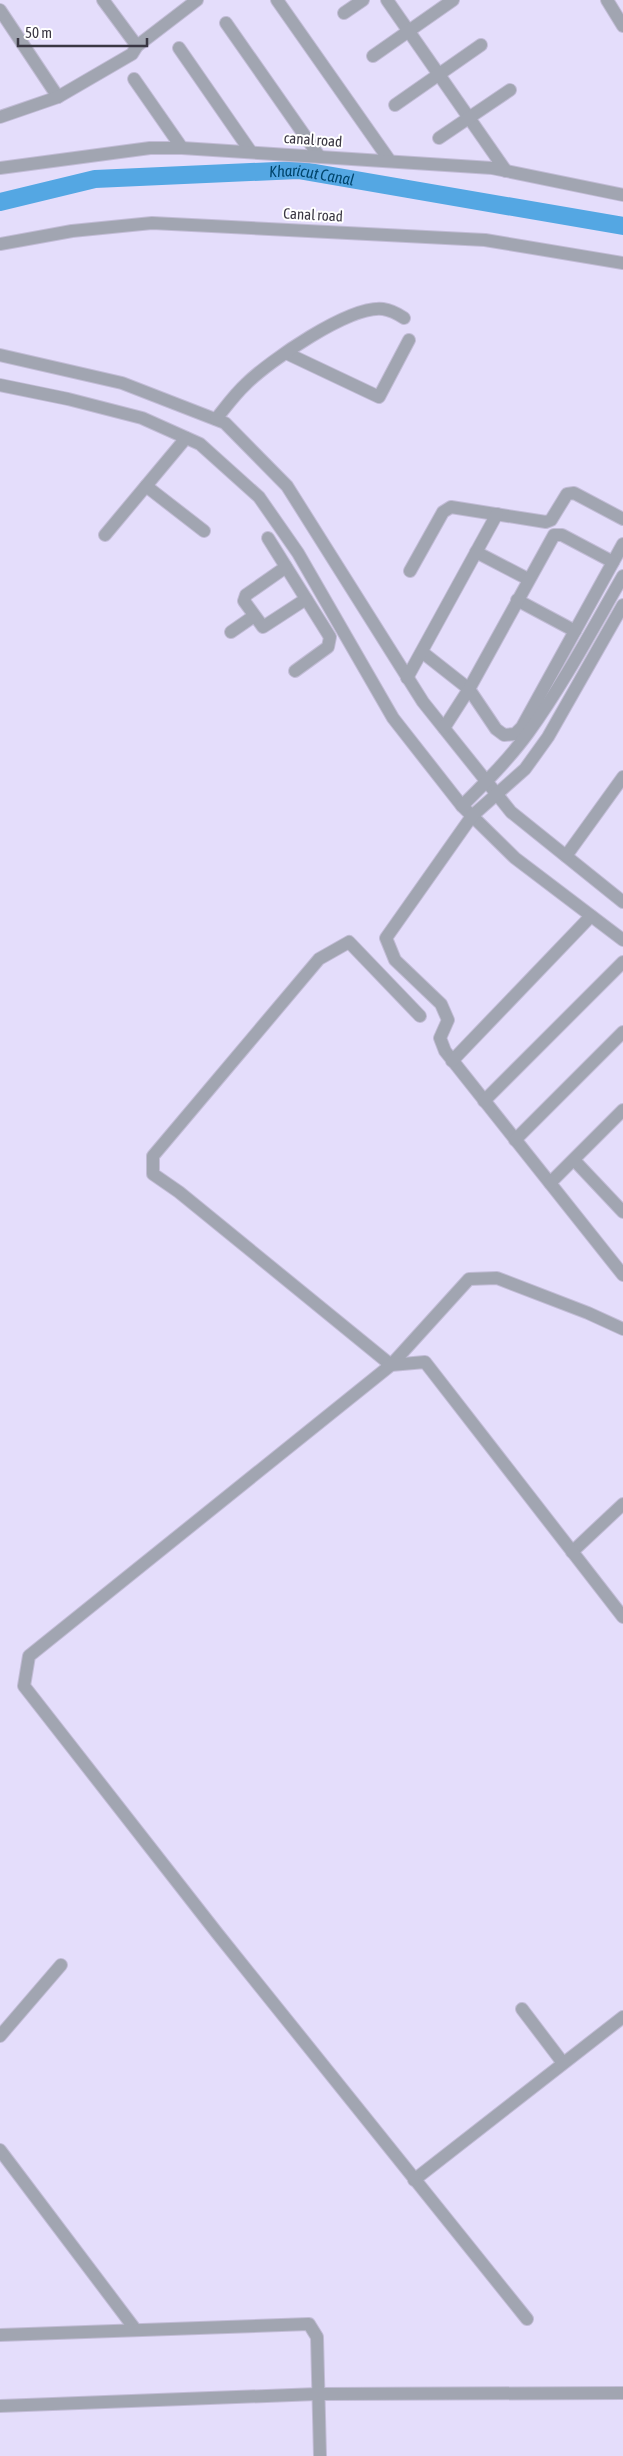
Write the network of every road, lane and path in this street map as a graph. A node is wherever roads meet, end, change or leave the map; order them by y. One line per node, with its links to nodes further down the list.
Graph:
1 (103, 0): 15 (street)
2 (197, 0): 8 (street)
3 (277, 0): 29 (street)
4 (363, 0): 10 (street)
5 (387, 0): 13 (street)
6 (454, 0): 13 (street)
7 (607, 0): 12 (street)
8 (183, 4): 15 (street)
9 (0, 10): 21 (street)
10 (344, 13)
11 (226, 23): 28 (street)
12 (623, 26)
13 (408, 31): 17 (street); 18 (street)
14 (481, 45): 18 (street)
15 (137, 46): 21 (street)
16 (179, 48): 27 (street)
17 (373, 56)
18 (438, 74): 22 (street); 24 (street)
19 (134, 79): 26 (street)
20 (510, 90): 24 (street)
21 (58, 97): 23 (street)
22 (395, 105)
23 (2, 112)
24 (468, 117): 25 (street); 31 (street)
25 (439, 138)
26 (182, 148): 27 (street, canal road); 30 (street, canal road)
27 (251, 152): 28 (street, canal road)
28 (319, 156): 29 (street, canal road)
29 (390, 161): 31 (street, canal road)
30 (0, 168)
31 (506, 171): 32 (street, canal road)
32 (623, 195)
33 (0, 244): 34 (street, Canal road)
34 (623, 263)
35 (404, 318): 37 (street)
36 (409, 340): 37 (street)
37 (286, 352): 40 (street)
38 (0, 355): 40 (street)
39 (0, 385): 41 (street)
40 (216, 419): 65 (street)
41 (186, 438): 42 (street); 53 (street)
42 (146, 486): 45 (street); 46 (street)
43 (496, 514): 44 (street); 49 (street); 52 (street)
44 (623, 519)
45 (204, 530)
46 (105, 535)
47 (268, 538): 51 (street)
48 (623, 544): 50 (street)
49 (476, 552): 55 (street); 63 (street)
50 (613, 562): 55 (street); 61 (street)
51 (286, 567): 56 (street); 60 (street)
52 (410, 571)
53 (312, 576): 56 (street); 71 (street)
54 (623, 576): 69 (street)
55 (528, 579): 58 (street)
56 (298, 586): 57 (street)
57 (306, 599): 60 (street); 64 (street)
58 (517, 600): 61 (street); 66 (street)
59 (623, 605): 70 (street)
60 (254, 616): 62 (street)
61 (575, 631): 66 (street)
62 (231, 632)
63 (422, 652): 65 (street); 66 (street)
64 (295, 671)
65 (407, 678): 67 (street)
66 (469, 689): 67 (street)
67 (444, 728): 69 (street)
68 (623, 777): 73 (street)
69 (487, 782): 70 (street); 71 (street)
70 (497, 794): 72 (street); 73 (street)
71 (462, 806): 72 (street)
72 (472, 816): 75 (street); 80 (street)
73 (566, 856): 74 (street)
74 (623, 902)
75 (590, 916): 76 (street); 80 (street)
76 (623, 940)
77 (623, 962): 81 (street)
78 (420, 1016): 89 (street)
79 (623, 1032): 83 (street)
80 (452, 1061): 81 (street)
81 (484, 1101): 83 (street)
82 (623, 1110): 84 (street)
83 (515, 1140): 85 (street)
84 (574, 1160): 85 (street); 86 (street)
85 (550, 1184): 87 (street)
86 (623, 1212)
87 (623, 1275)
88 (623, 1329): 89 (street)
89 (391, 1364): 91 (street); 99 (street)
90 (623, 1504): 91 (street)
91 (572, 1552): 92 (street)
92 (623, 1617)
93 (61, 1965): 96 (street)
94 (522, 2009): 97 (street)
95 (623, 2017): 97 (street)
96 (0, 2036)
97 (563, 2063): 99 (street)
98 (0, 2150): 101 (street)
99 (414, 2180): 100 (street)
100 (527, 2319)
101 (135, 2329): 102 (street); 103 (street)
102 (0, 2335)
103 (317, 2394): 104 (street); 105 (street); 106 (street)
104 (623, 2394)
105 (0, 2406)
106 (320, 2456)

